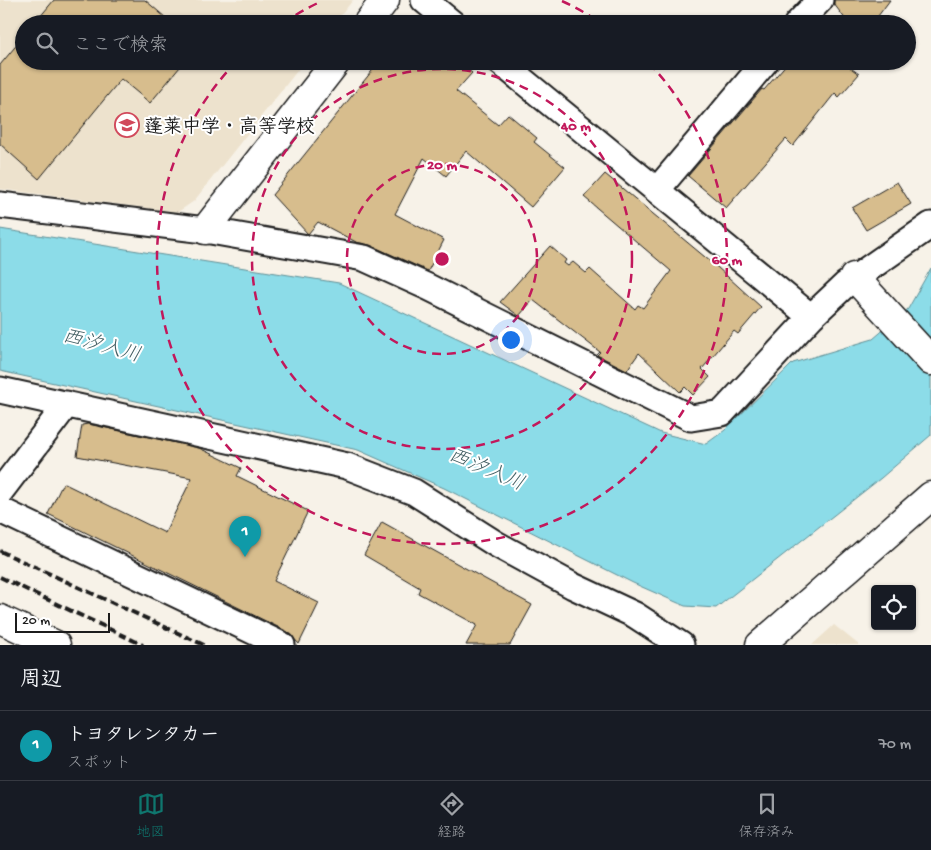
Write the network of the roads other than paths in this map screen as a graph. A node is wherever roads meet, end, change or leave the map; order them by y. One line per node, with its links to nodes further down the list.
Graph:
1 (385, 0): 4 (street)
2 (424, 0): 5 (street)
3 (820, 0): 6 (street)
4 (374, 15)
5 (442, 15)
6 (806, 15)
7 (330, 70): 13 (street)
8 (510, 70): 10 (street)
9 (758, 70): 10 (street)
10 (657, 190): 15 (street)
11 (0, 205): 13 (street)
12 (931, 225): 14 (street)
13 (205, 230): 15 (street)
14 (854, 277): 15 (street); 16 (street)
15 (810, 316)
16 (931, 361)
17 (0, 390): 18 (street)
18 (68, 404): 19 (street); 25 (street)
19 (0, 492)
20 (931, 496): 26 (street)
21 (0, 510): 24 (street)
22 (0, 619): 23 (street)
23 (56, 645)
24 (282, 645)
25 (682, 645)
26 (760, 645)

